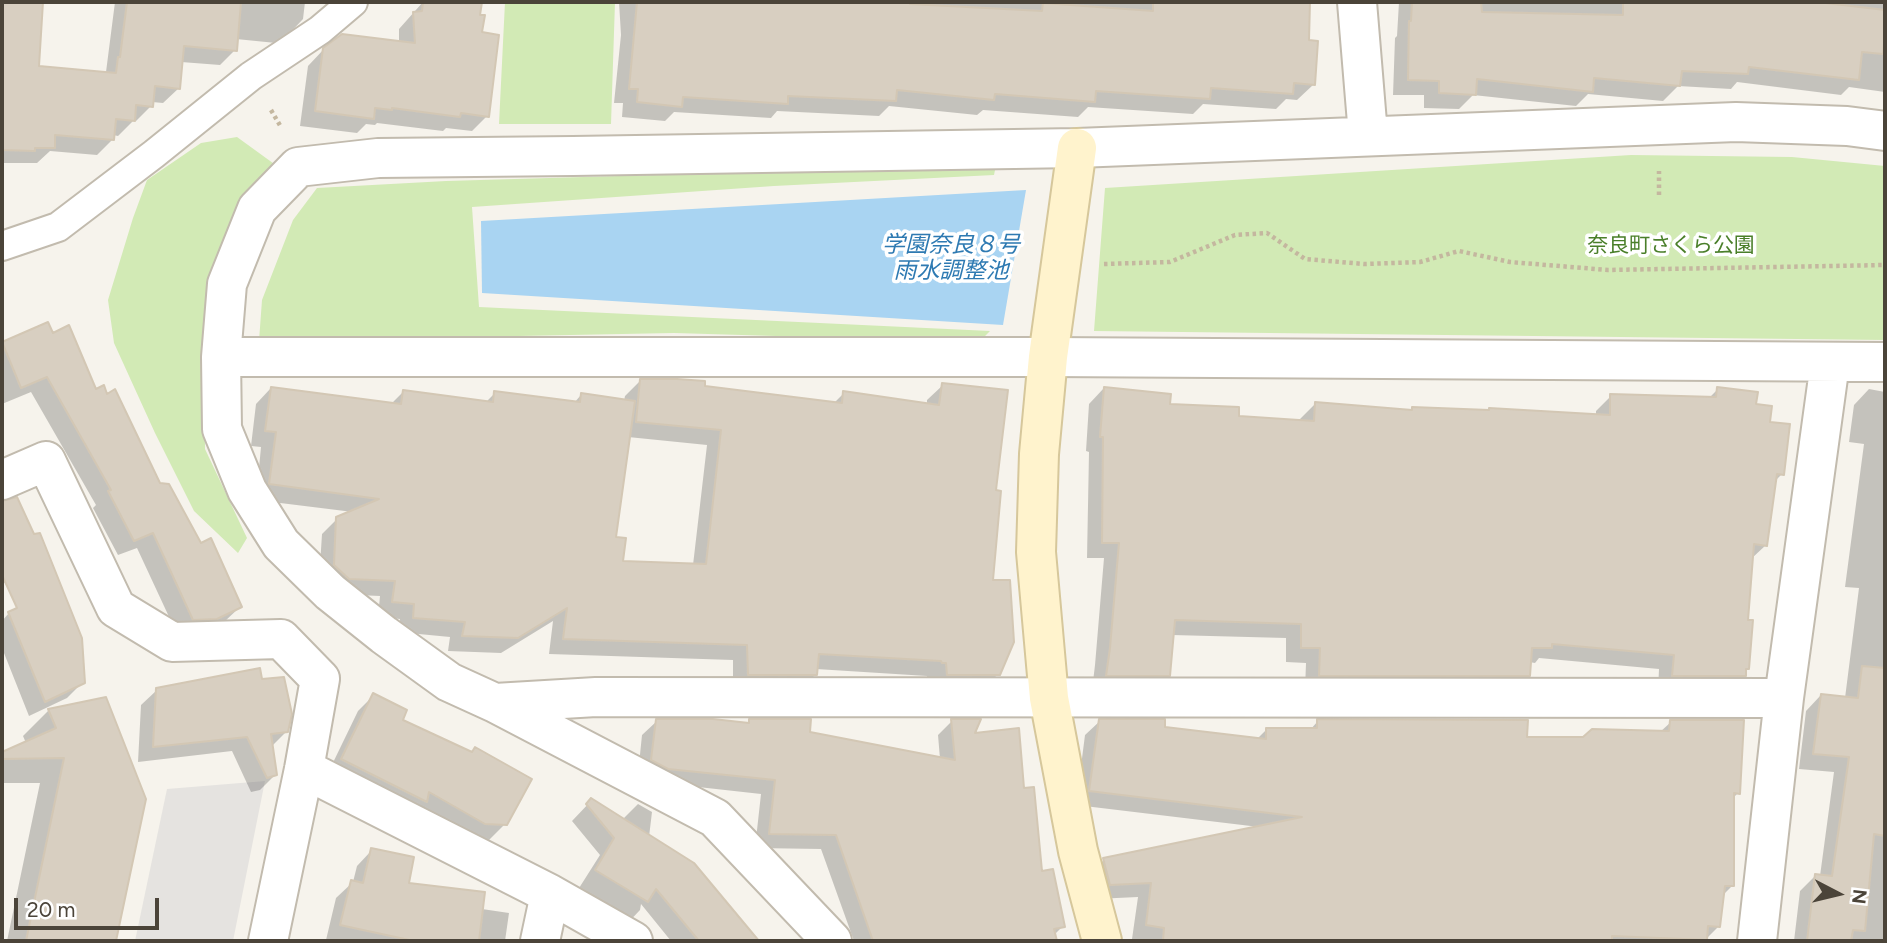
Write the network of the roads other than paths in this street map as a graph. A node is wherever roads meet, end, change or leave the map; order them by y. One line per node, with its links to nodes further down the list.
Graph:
1 (354, 2): 6 (lane)
2 (1357, 2): 4 (street)
3 (1885, 131): 4 (street)
4 (1368, 135): 5 (street)
5 (1077, 148): 7 (street); 8 (street)
6 (2, 246)
7 (221, 356): 8 (street); 14 (street)
8 (1048, 357): 10 (street); 12 (street)
9 (1885, 362): 10 (street)
10 (1830, 363): 13 (street)
11 (2, 480): 15 (street)
12 (1049, 698): 13 (street); 14 (street); 21 (street)
13 (1784, 698): 22 (street)
14 (495, 703): 20 (street)
15 (304, 769): 16 (street); 17 (street)
16 (550, 894): 18 (street); 19 (street)
17 (268, 941)
18 (540, 941)
19 (633, 941)
20 (832, 941)
21 (1102, 941)
22 (1757, 941)

